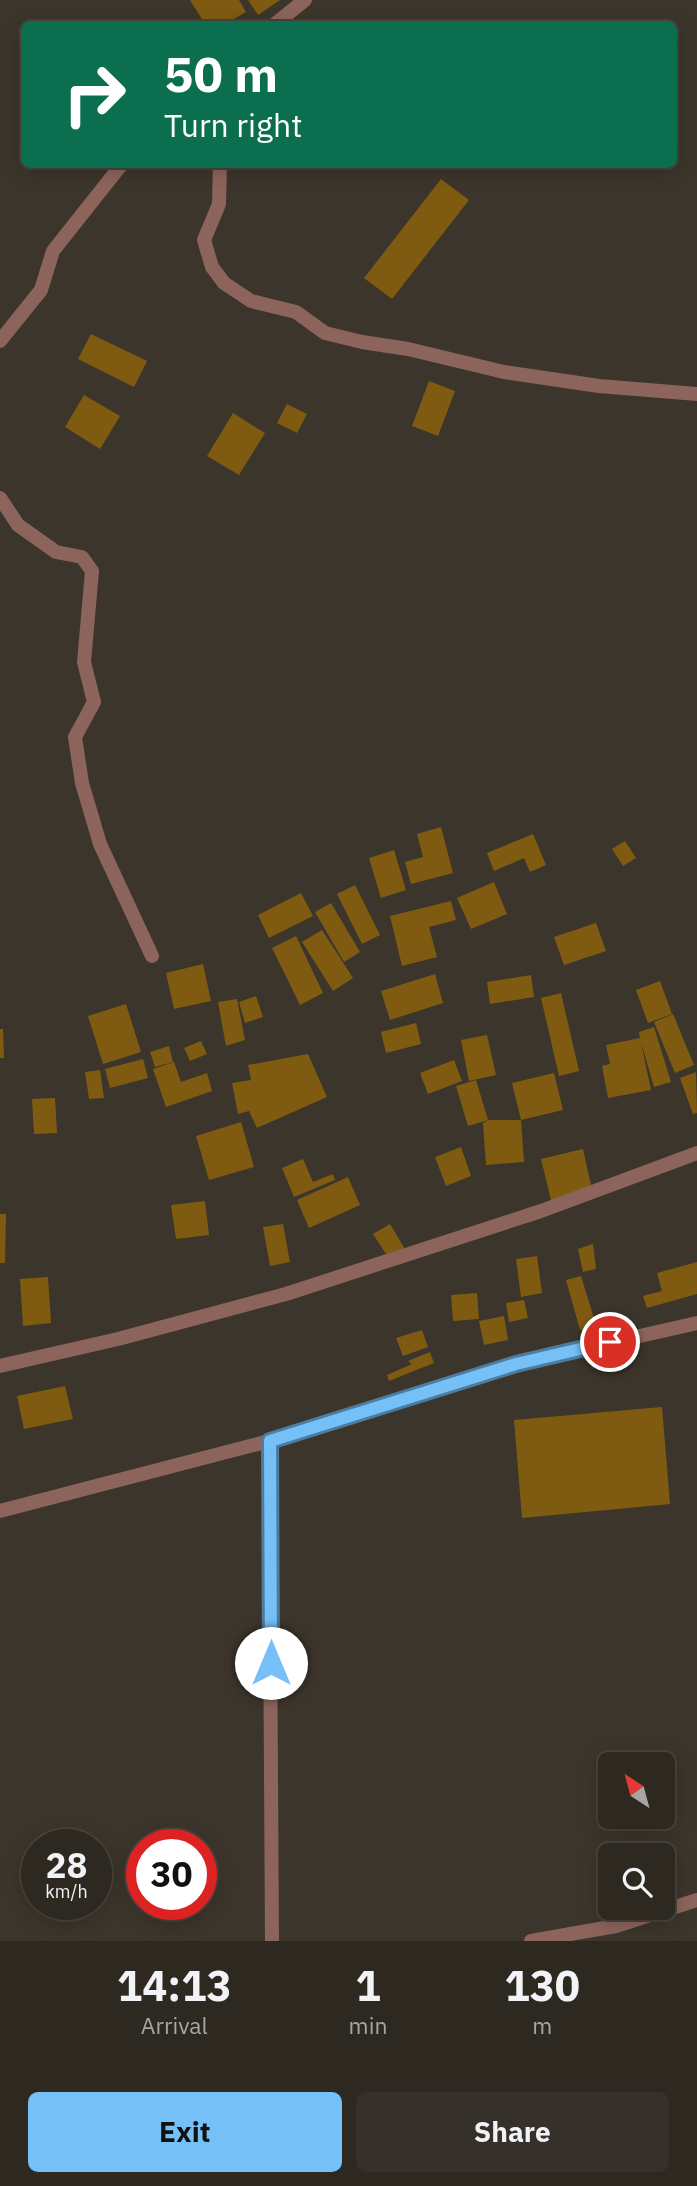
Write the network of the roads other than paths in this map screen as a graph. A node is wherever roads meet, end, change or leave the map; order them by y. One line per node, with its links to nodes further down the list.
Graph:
1 (306, 0): 2 (street)
2 (279, 21)
3 (119, 168): 5 (street)
4 (220, 168): 6 (street)
5 (0, 341)
6 (697, 394)
7 (0, 498): 8 (street)
8 (152, 956)
9 (697, 1153): 11 (street)
10 (697, 1323): 12 (street)
11 (0, 1366)
12 (270, 1441): 13 (street); 15 (street)
13 (0, 1511)
14 (697, 1900): 16 (street)
15 (272, 1941)
16 (531, 1941)

